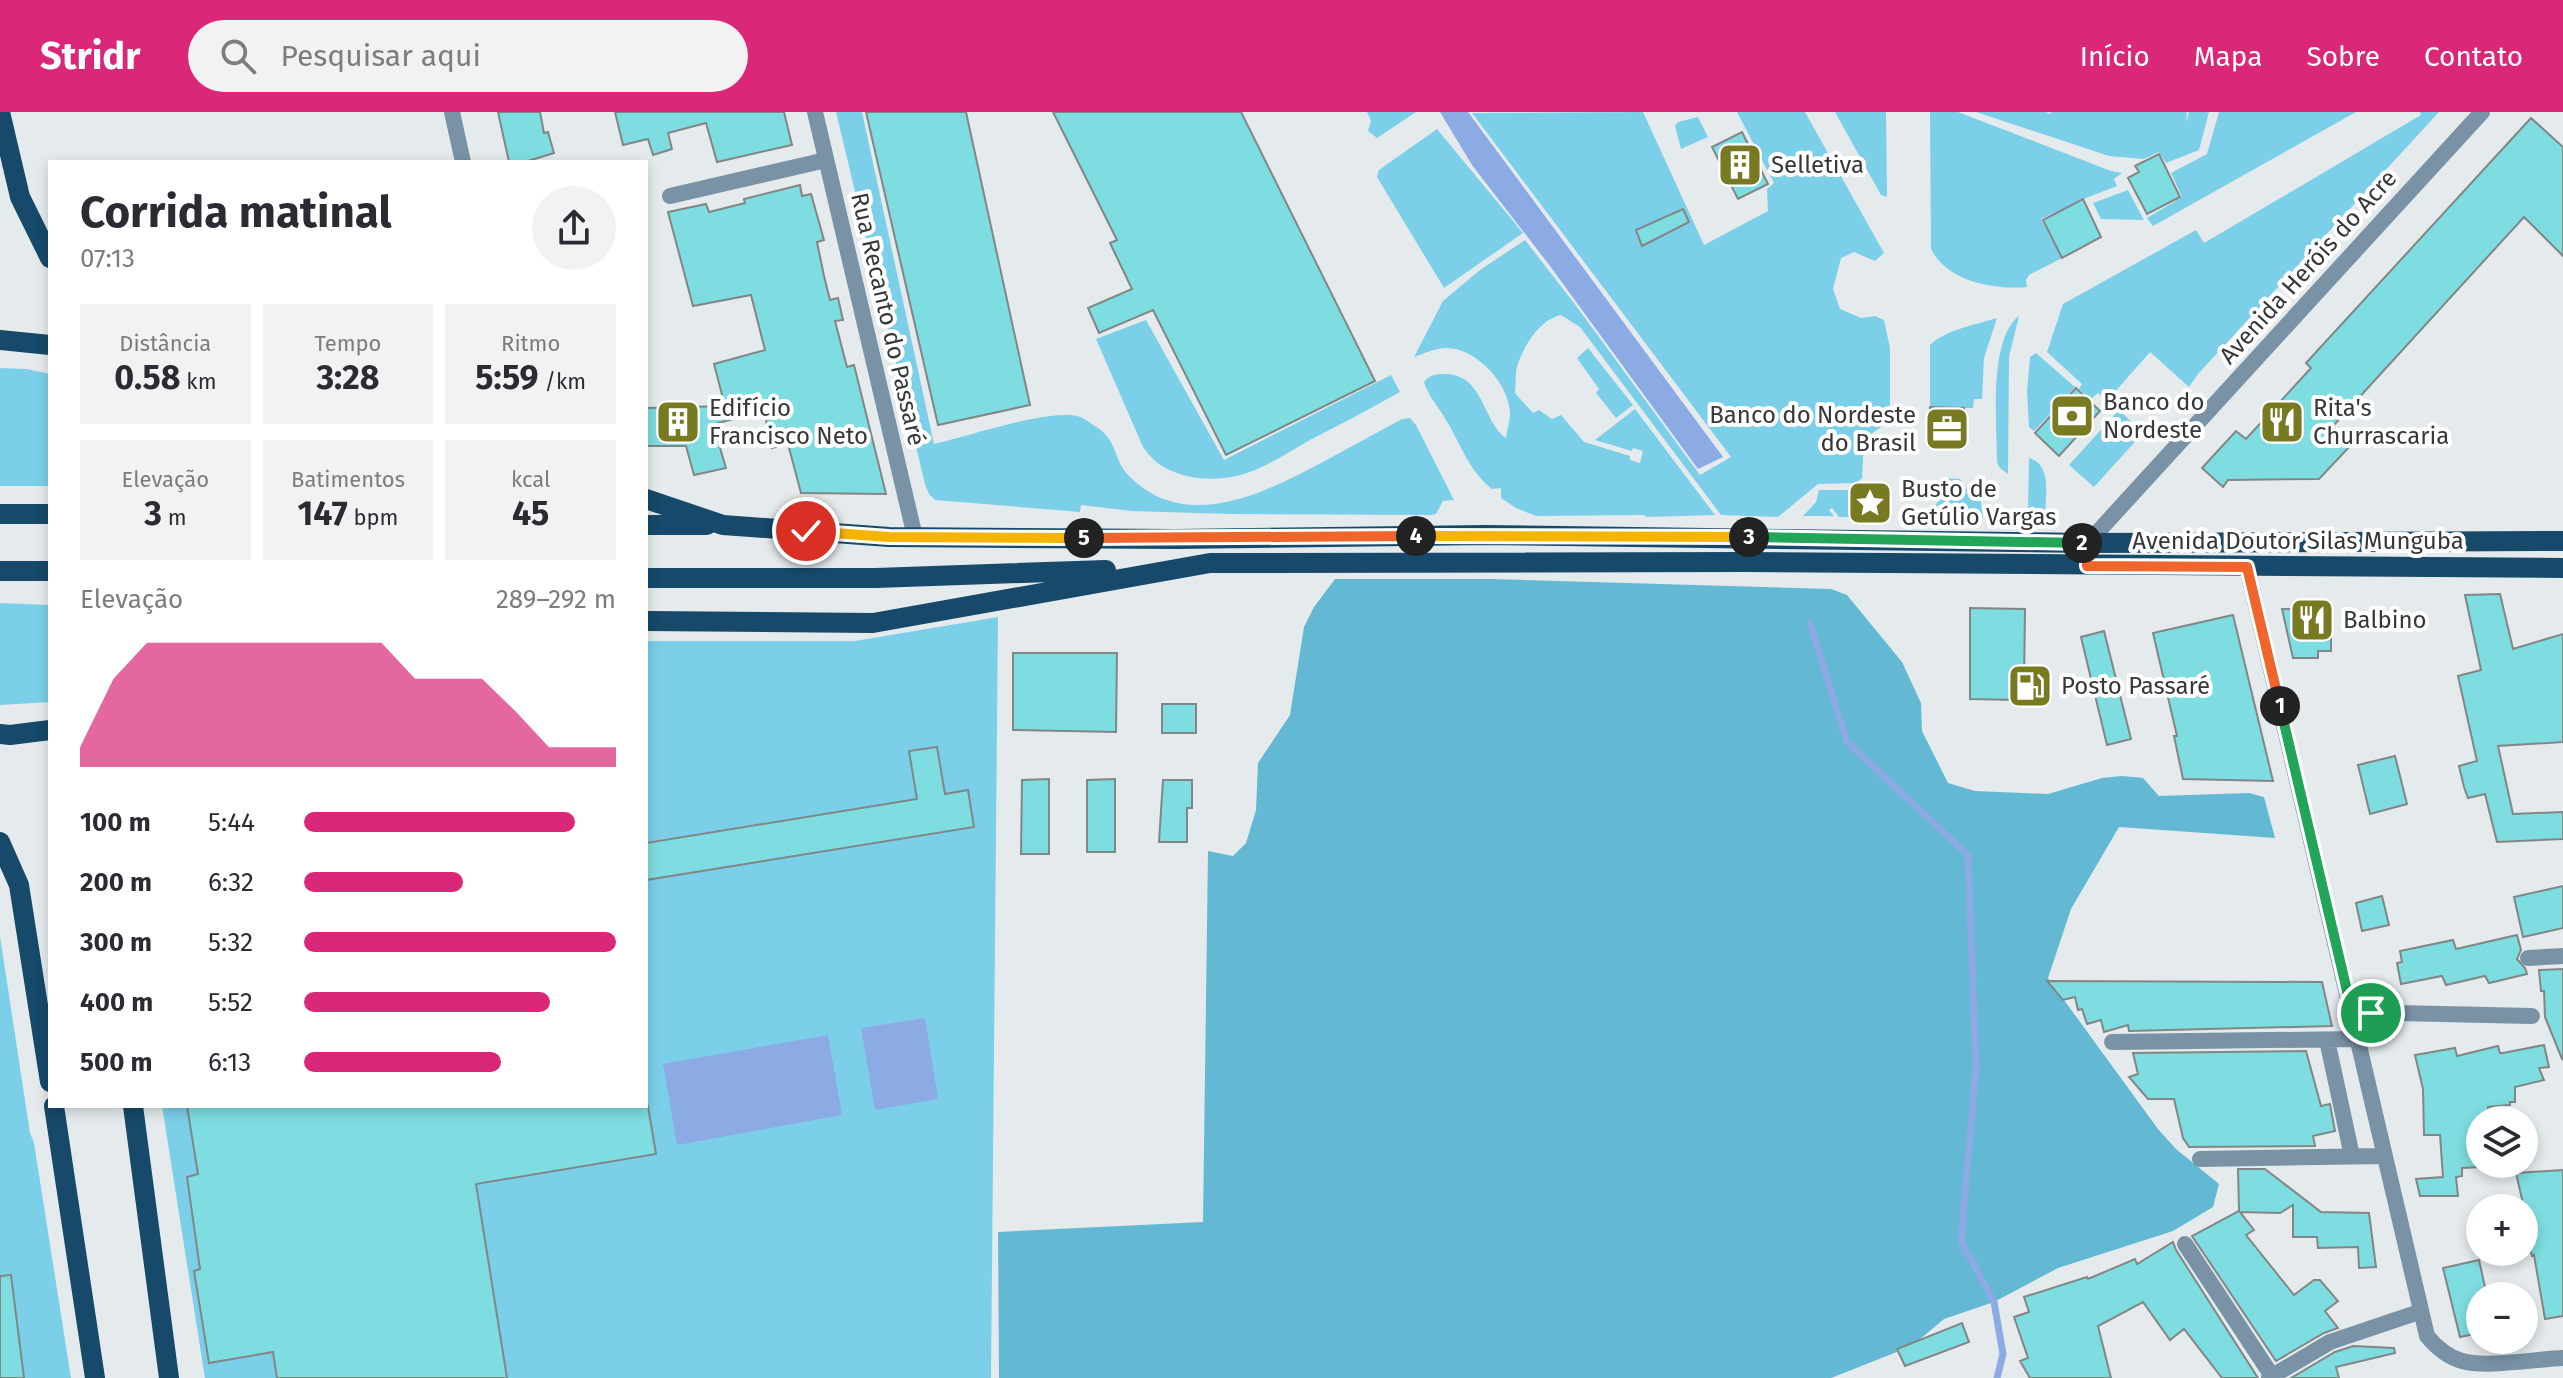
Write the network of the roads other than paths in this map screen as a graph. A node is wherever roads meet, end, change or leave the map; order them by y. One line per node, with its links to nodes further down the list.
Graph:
1 (0, 112): 8 (main road)
2 (452, 112): 5 (street)
3 (815, 112): 6 (street, Rua Recanto do Passaré)
4 (2482, 112): 18 (street, Avenida Heróis do Acre)
5 (463, 160)
6 (826, 160): 7 (street); 16 (street, Rua Recanto do Passaré)
7 (670, 196)
8 (48, 254)
9 (0, 340): 10 (main road)
10 (48, 345)
11 (648, 500): 15 (main road, Avenida Doutor Silas Munguba)
12 (0, 514): 13 (main road)
13 (48, 514)
14 (648, 525): 15 (main road)
15 (723, 525): 16 (main road, Avenida Doutor Silas Munguba)
16 (915, 537): 18 (main road, Avenida Doutor Silas Munguba)
17 (2563, 541): 18 (main road, Avenida Doutor Silas Munguba)
18 (2088, 543): 20 (street)
19 (1210, 563): 20 (main road, Avenida Doutor Silas Munguba); 25 (main road); 26 (main road, Avenida Doutor Silas Munguba)
20 (2087, 566): 21 (main road, Avenida Doutor Silas Munguba)
21 (2247, 567): 22 (main road, Avenida Doutor Silas Munguba); 32 (street)
22 (2563, 568)
23 (0, 571): 24 (main road)
24 (48, 571)
25 (648, 578)
26 (648, 621)
27 (48, 730): 28 (main road)
28 (0, 734)
29 (0, 842): 37 (main road)
30 (2563, 956): 31 (street)
31 (2528, 958)
32 (2352, 1012): 33 (street); 34 (street)
33 (2532, 1016)
34 (2358, 1039): 35 (street); 41 (street)
35 (2327, 1040): 36 (street); 40 (street)
36 (2112, 1042)
37 (48, 1069)
38 (54, 1108): 47 (main road)
39 (133, 1108): 48 (main road)
40 (2352, 1156): 41 (street); 42 (street)
41 (2385, 1156): 44 (street)
42 (2200, 1159)
43 (2185, 1244): 46 (street)
44 (2419, 1312): 45 (street); 46 (street)
45 (2563, 1358)
46 (2270, 1377)
47 (95, 1378)
48 (169, 1378)

